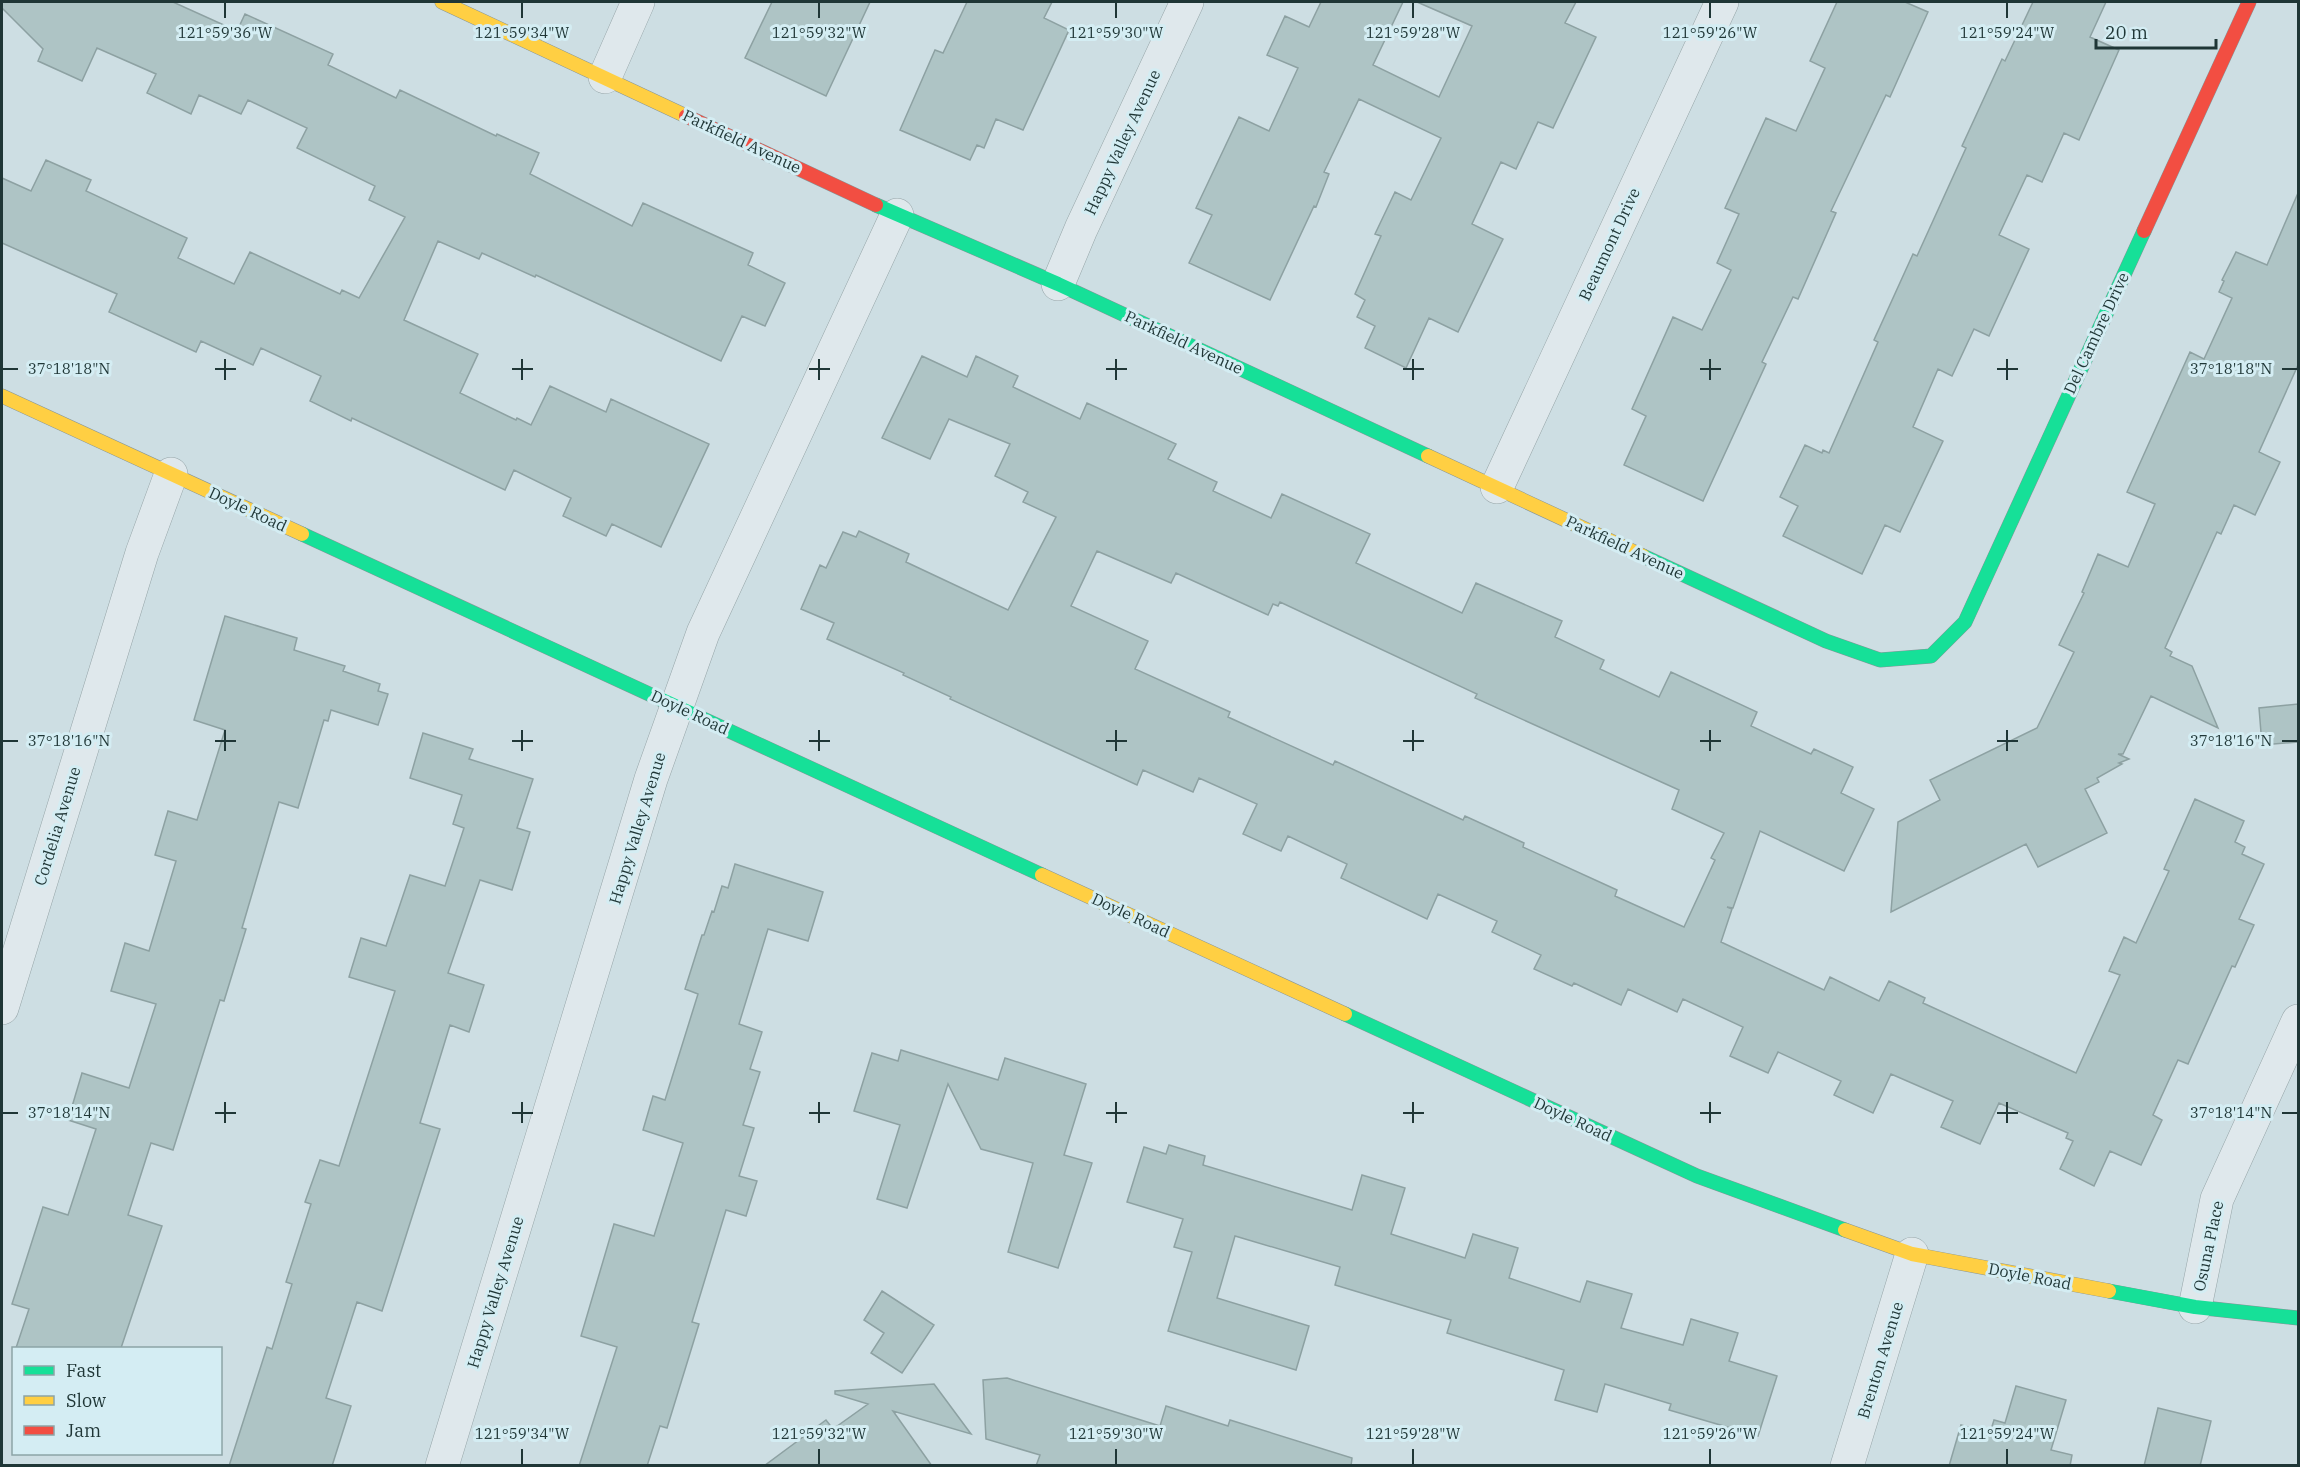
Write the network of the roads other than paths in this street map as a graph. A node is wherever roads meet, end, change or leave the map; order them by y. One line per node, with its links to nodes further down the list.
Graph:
1 (442, 2): 6 (main road, Parkfield Avenue)
2 (638, 2): 6 (street)
3 (1187, 2): 8 (street, Happy Valley Avenue)
4 (1722, 2): 11 (street, Beaumont Drive)
5 (2249, 2): 12 (main road, Del Cambre Drive)
6 (605, 77): 7 (main road, Parkfield Avenue)
7 (897, 215): 8 (main road, Parkfield Avenue); 13 (street, Happy Valley Avenue)
8 (1058, 284): 11 (main road, Parkfield Avenue)
9 (2, 396): 10 (main road, Doyle Road)
10 (171, 474): 13 (main road, Doyle Road); 14 (street, Cordelia Avenue)
11 (1497, 487): 12 (main road, Parkfield Avenue)
12 (1931, 656)
13 (676, 705): 16 (main road, Doyle Road); 19 (street, Happy Valley Avenue)
14 (2, 1008)
15 (2298, 1021): 17 (street, Osuna Place)
16 (1912, 1254): 17 (main road, Doyle Road); 20 (street, Brenton Avenue)
17 (2195, 1307): 18 (main road, Doyle Road)
18 (2298, 1318)
19 (442, 1466)
20 (1847, 1466)

